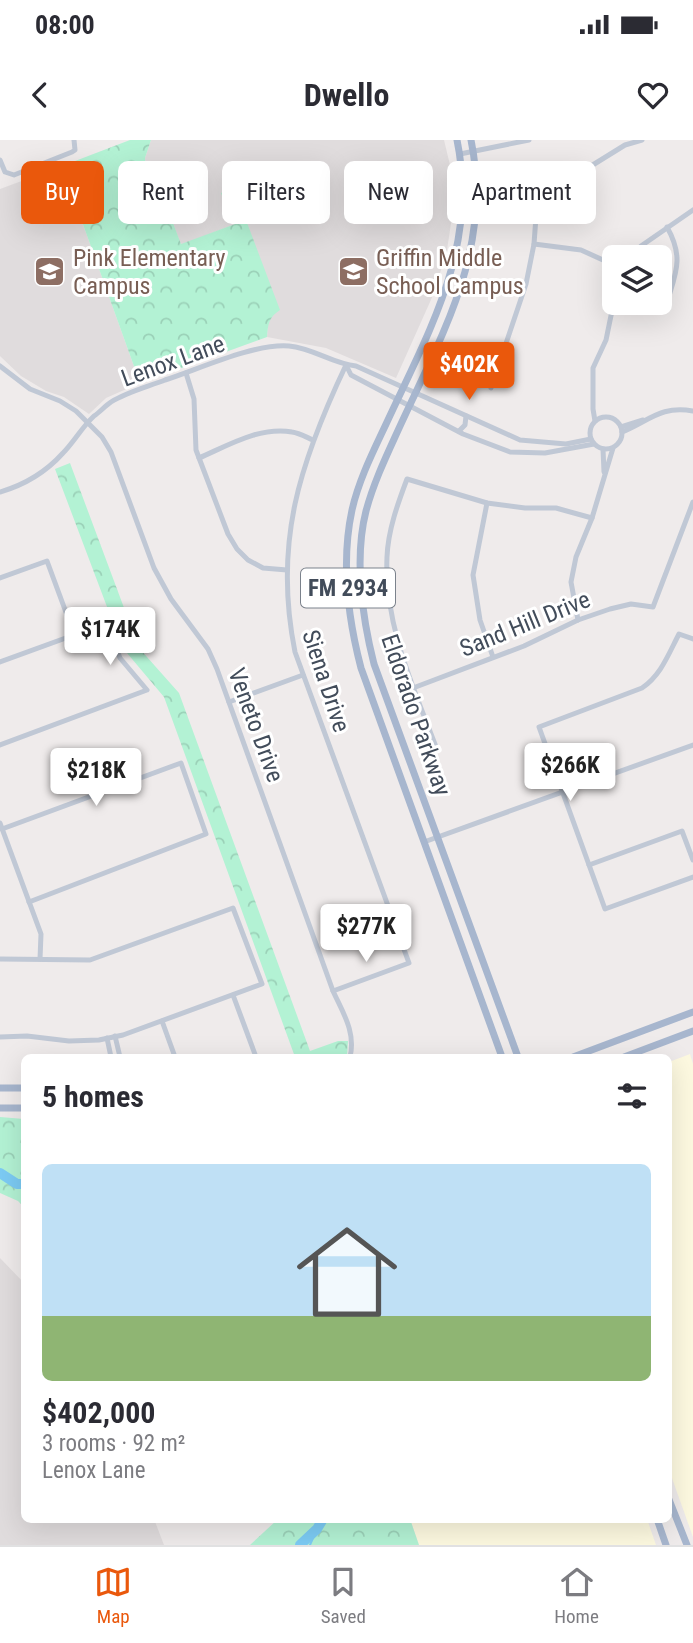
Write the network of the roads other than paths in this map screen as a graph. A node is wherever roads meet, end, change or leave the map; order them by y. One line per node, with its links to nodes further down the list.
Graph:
1 (74, 140): 8 (street)
2 (457, 140): 7 (main road, Eldorado Parkway / FM 2934)
3 (471, 140): 6 (main road, Eldorado Parkway / FM 2934)
4 (529, 140): 6 (street)
5 (642, 140): 11 (street)
6 (474, 152): 7 (street); 21 (main road, Eldorado Parkway / FM 2934)
7 (460, 155): 19 (main road, Eldorado Parkway / FM 2934)
8 (0, 160)
9 (693, 210): 10 (street)
10 (667, 227): 12 (street); 14 (street)
11 (534, 244): 13 (street); 20 (street)
12 (642, 245)
13 (602, 260)
14 (672, 284)
15 (611, 315): 26 (street)
16 (346, 365): 18 (street, Lenox Lane); 19 (street, Lenox Lane); 22 (street, Lenox Lane); 31 (street, Siena Drive)
17 (1, 369): 27 (street, Veneto Drive)
18 (186, 373): 27 (street, Lenox Lane); 36 (street)
19 (403, 387): 21 (street, Lenox Lane); 22 (main road, Eldorado Parkway / FM 2934)
20 (491, 388)
21 (415, 393): 23 (main road, Eldorado Parkway / FM 2934); 25 (street, Lenox Lane)
22 (398, 398): 23 (street, Lenox Lane); 58 (main road, Eldorado Parkway / FM 2934)
23 (410, 404): 30 (street, Lenox Lane); 57 (main road, Eldorado Parkway / FM 2934)
24 (693, 411): 29 (street)
25 (466, 416): 28 (street, Lenox Lane); 30 (street)
26 (597, 420): 29 (street); 33 (street)
27 (88, 422): 38 (street, Lenox Lane); 51 (street, Veneto Drive)
28 (491, 427): 32 (street); 33 (street, Lenox Lane)
29 (622, 430): 34 (street)
30 (459, 431): 32 (street, Lenox Lane)
31 (313, 440): 36 (street); 42 (street, Siena Drive)
32 (485, 442): 33 (street, Lenox Lane)
33 (593, 442): 35 (street)
34 (613, 448): 35 (street); 37 (street)
35 (603, 449): 37 (street)
36 (199, 458): 42 (street)
37 (605, 476): 41 (street)
38 (0, 492)
39 (693, 502): 44 (street, Sand Hill Drive)
40 (487, 503): 41 (street); 47 (street); 50 (street)
41 (592, 518): 44 (street)
42 (287, 570): 49 (street, Siena Drive)
43 (0, 578): 45 (street)
44 (578, 620): 47 (street, Sand Hill Drive)
45 (74, 634): 48 (street); 52 (street)
46 (693, 639): 55 (street)
47 (493, 657): 50 (street, Sand Hill Drive)
48 (0, 662)
49 (303, 675): 51 (street); 65 (street, Siena Drive)
50 (414, 688): 54 (street)
51 (229, 702): 65 (street, Veneto Drive)
52 (0, 745)
53 (693, 746): 55 (street)
54 (436, 747)
55 (562, 792): 57 (street); 60 (street)
56 (1, 826): 62 (street); 62 (street)
57 (437, 837): 58 (street); 81 (main road, Eldorado Parkway / FM 2934)
58 (424, 842): 80 (main road, Eldorado Parkway / FM 2934)
59 (693, 860): 60 (street)
60 (589, 865): 61 (street)
61 (693, 877)
62 (29, 902): 64 (street)
63 (0, 959): 64 (street)
64 (40, 959): 66 (street)
65 (333, 991): 79 (street, Veneto Drive)
66 (233, 995): 68 (street); 78 (street)
67 (693, 1012): 69 (main road)
68 (162, 1021): 71 (street); 77 (street)
69 (656, 1026): 74 (main road); 82 (main road)
70 (693, 1031): 74 (main road)
71 (116, 1036): 73 (street); 76 (street)
72 (0, 1037): 73 (street)
73 (107, 1038): 75 (street)
74 (663, 1042): 83 (main road)
75 (110, 1054)
76 (119, 1054)
77 (174, 1054)
78 (255, 1054)
79 (351, 1054)
80 (501, 1054)
81 (517, 1054)
82 (581, 1054)
83 (632, 1054)
84 (0, 1088): 85 (main road)
85 (21, 1088)
86 (0, 1108): 87 (main road)
87 (21, 1108)
88 (672, 1507): 91 (main road)
89 (658, 1523): 90 (main road)
90 (666, 1545)
91 (687, 1545)

